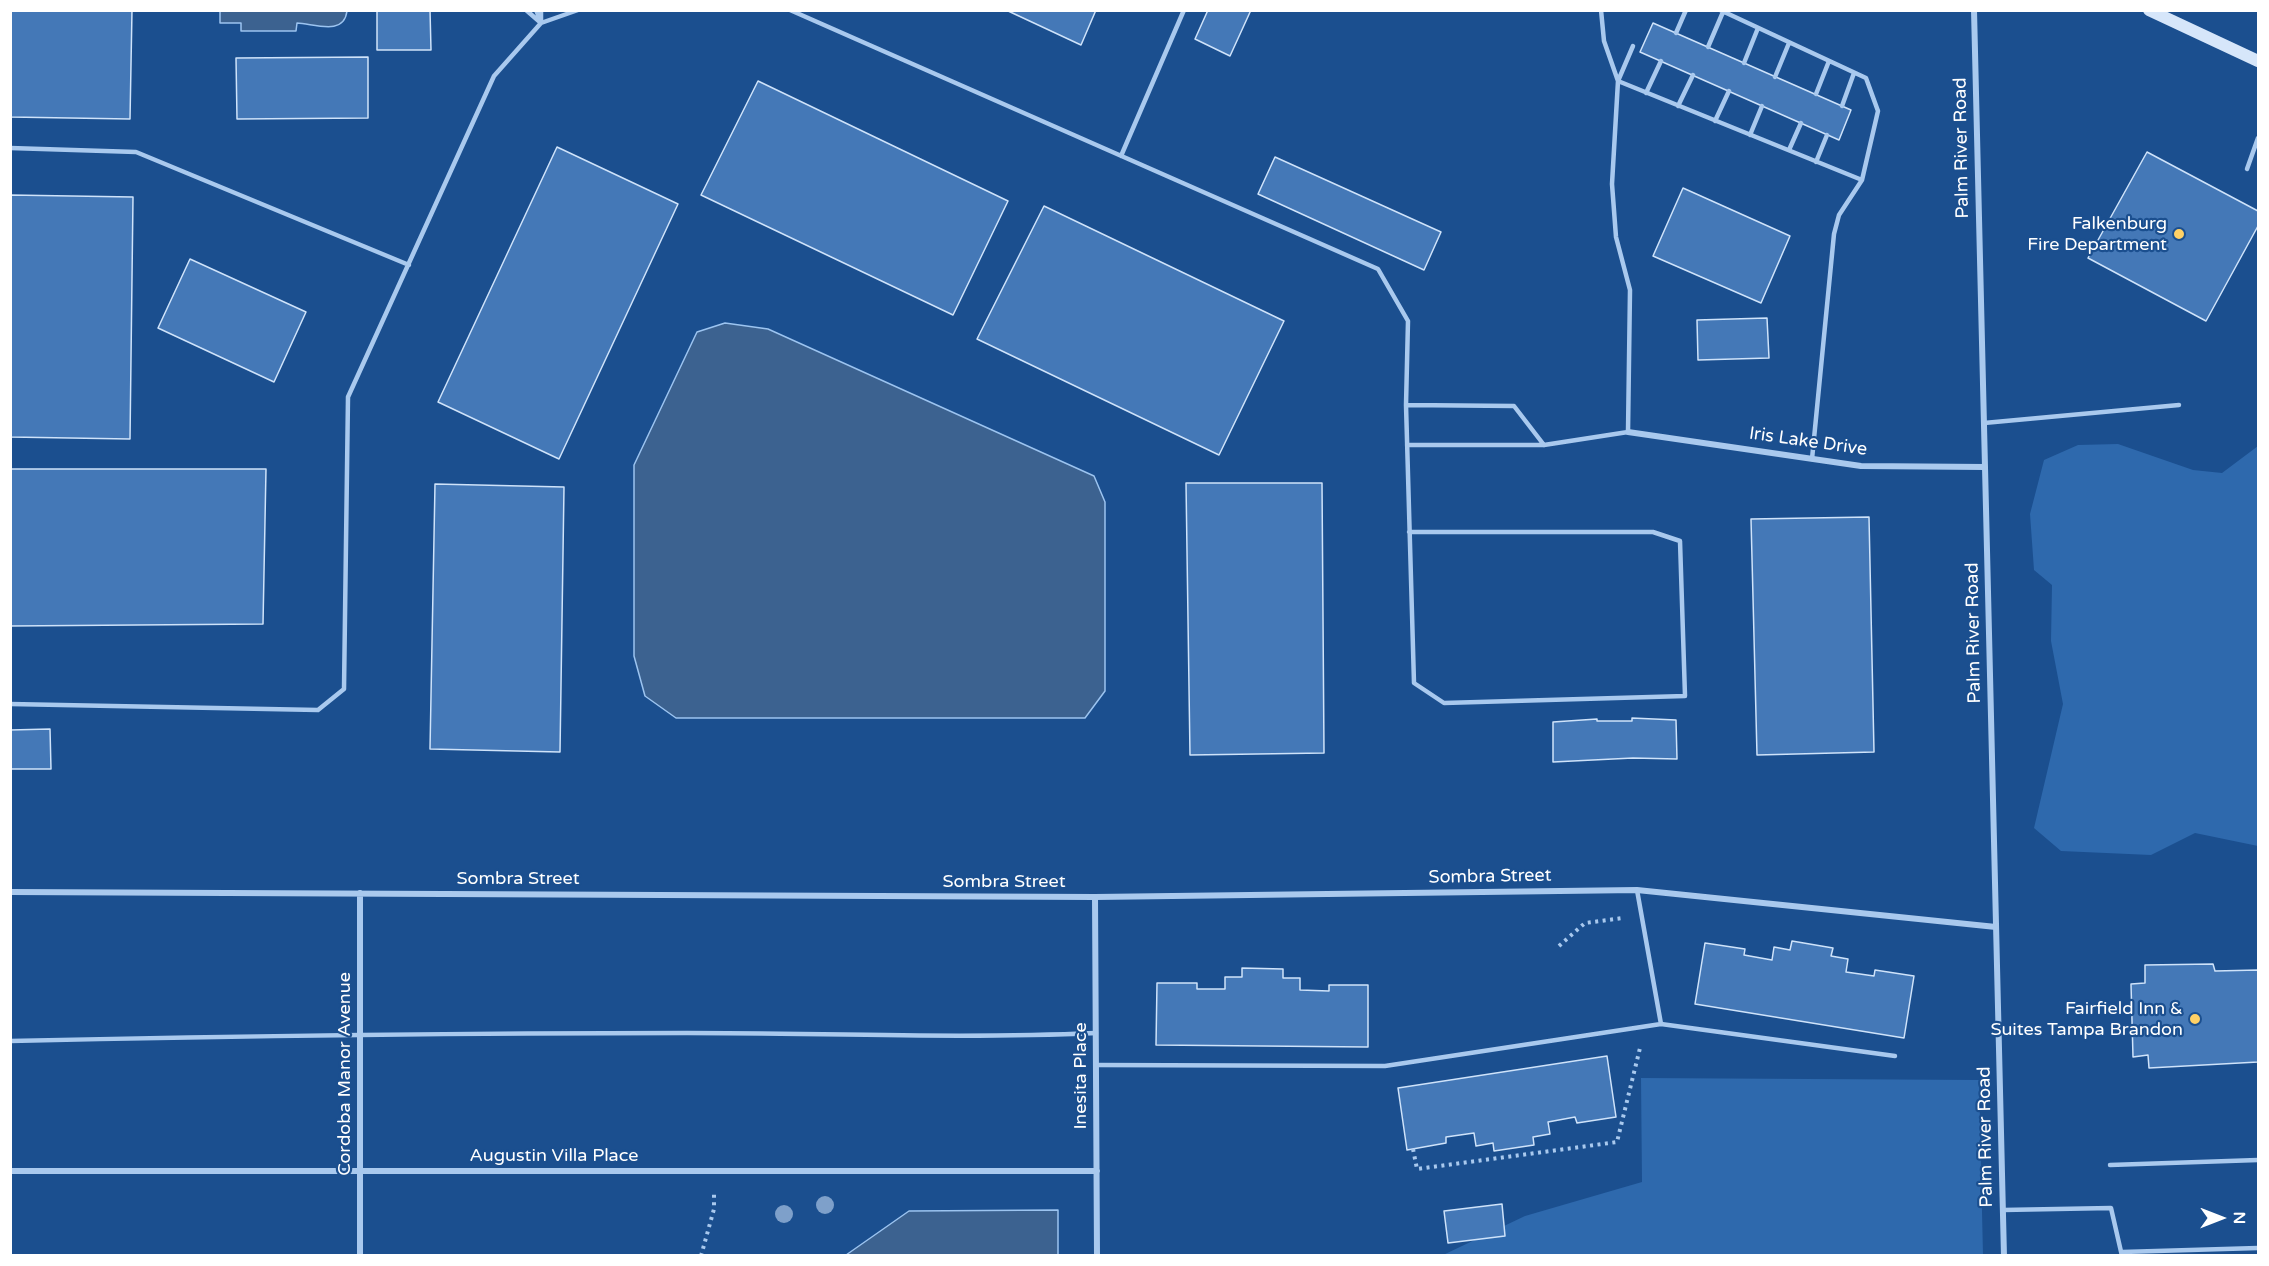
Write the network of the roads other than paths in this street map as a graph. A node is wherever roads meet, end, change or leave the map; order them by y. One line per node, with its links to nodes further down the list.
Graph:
1 (526, 10): 12 (lane)
2 (536, 10): 12 (lane)
3 (541, 10): 12 (lane)
4 (578, 10): 12 (lane)
5 (790, 10): 39 (lane)
6 (1184, 10): 39 (lane)
7 (1601, 10): 25 (lane)
8 (1686, 10): 14 (lane)
9 (1974, 10): 46 (street, Palm River Road)
10 (2149, 10): 18 (street)
11 (1722, 11): 13 (lane); 17 (lane)
12 (542, 23): 43 (lane)
13 (1758, 28): 15 (lane); 21 (lane)
14 (1676, 33)
15 (1789, 43): 20 (lane); 24 (lane)
16 (1633, 46): 25 (lane)
17 (1708, 47)
18 (2259, 61)
19 (1661, 62): 27 (lane)
20 (1829, 62): 22 (lane); 28 (lane)
21 (1744, 63)
22 (1854, 73): 31 (lane); 42 (lane)
23 (1693, 75): 29 (lane)
24 (1775, 77)
25 (1618, 81): 27 (lane); 47 (lane)
26 (1729, 92): 32 (lane)
27 (1646, 93): 29 (lane)
28 (1816, 94)
29 (1678, 106): 32 (lane)
30 (1762, 106): 34 (lane)
31 (1842, 106)
32 (1716, 121): 34 (lane)
33 (1801, 123): 38 (lane)
34 (1750, 135): 38 (lane)
35 (1827, 135): 40 (lane)
36 (2259, 138): 41 (lane)
37 (10, 148): 43 (lane)
38 (1788, 150): 40 (lane)
39 (1121, 156): 44 (lane)
40 (1816, 162): 42 (lane)
41 (2247, 169)
42 (1862, 180): 50 (lane)
43 (409, 265): 53 (lane)
44 (1406, 405): 48 (lane); 49 (lane)
45 (2179, 405): 46 (lane)
46 (1984, 423): 51 (street, Palm River Road)
47 (1628, 432): 49 (lane); 50 (street, Iris Lake Drive)
48 (1407, 445): 49 (lane); 52 (lane)
49 (1544, 445)
50 (1812, 459): 51 (street, Iris Lake Drive)
51 (1985, 467): 58 (street, Palm River Road)
52 (1409, 532): 52 (lane)
53 (10, 704)
54 (1637, 890): 57 (street, Sombra Street); 58 (street, Sombra Street); 59 (lane)
55 (10, 892): 56 (street, Sombra Street)
56 (360, 893): 57 (street, Sombra Street); 61 (street, Cordoba Manor Avenue)
57 (1095, 897): 60 (street, Inesita Place)
58 (1996, 927): 70 (street, Palm River Road)
59 (1660, 1024): 63 (lane); 64 (lane)
60 (1096, 1033): 61 (lane); 64 (street, Inesita Place)
61 (360, 1034): 62 (lane); 68 (street, Cordoba Manor Avenue)
62 (10, 1041)
63 (1895, 1056)
64 (1096, 1065): 69 (street, Inesita Place)
65 (2259, 1160): 66 (lane)
66 (2110, 1165)
67 (10, 1171): 68 (street, Augustin Villa Place)
68 (360, 1171): 69 (street, Augustin Villa Place); 73 (street, Cordoba Manor Avenue)
69 (1097, 1171): 74 (street, Inesita Place)
70 (2003, 1210): 72 (lane); 75 (street, Palm River Road)
71 (2259, 1248): 72 (lane)
72 (2122, 1254)
73 (360, 1256)
74 (1097, 1256)
75 (2004, 1256)

